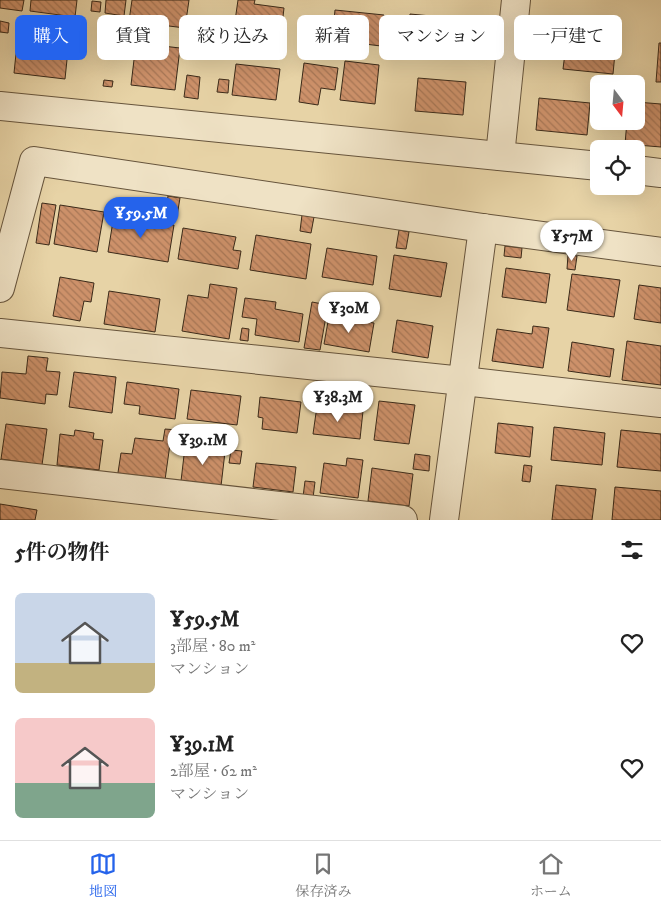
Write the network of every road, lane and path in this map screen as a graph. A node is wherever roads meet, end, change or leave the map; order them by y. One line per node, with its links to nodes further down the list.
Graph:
1 (516, 0): 3 (street)
2 (0, 106): 3 (street)
3 (500, 156): 4 (street)
4 (590, 165)
5 (645, 171): 6 (street)
6 (661, 173)
7 (483, 228): 8 (street); 9 (street); 11 (street)
8 (661, 252)
9 (0, 288)
10 (0, 333): 11 (street)
11 (462, 381): 12 (street); 15 (street)
12 (661, 403)
13 (0, 474): 14 (street)
14 (403, 520)
15 (444, 520)

